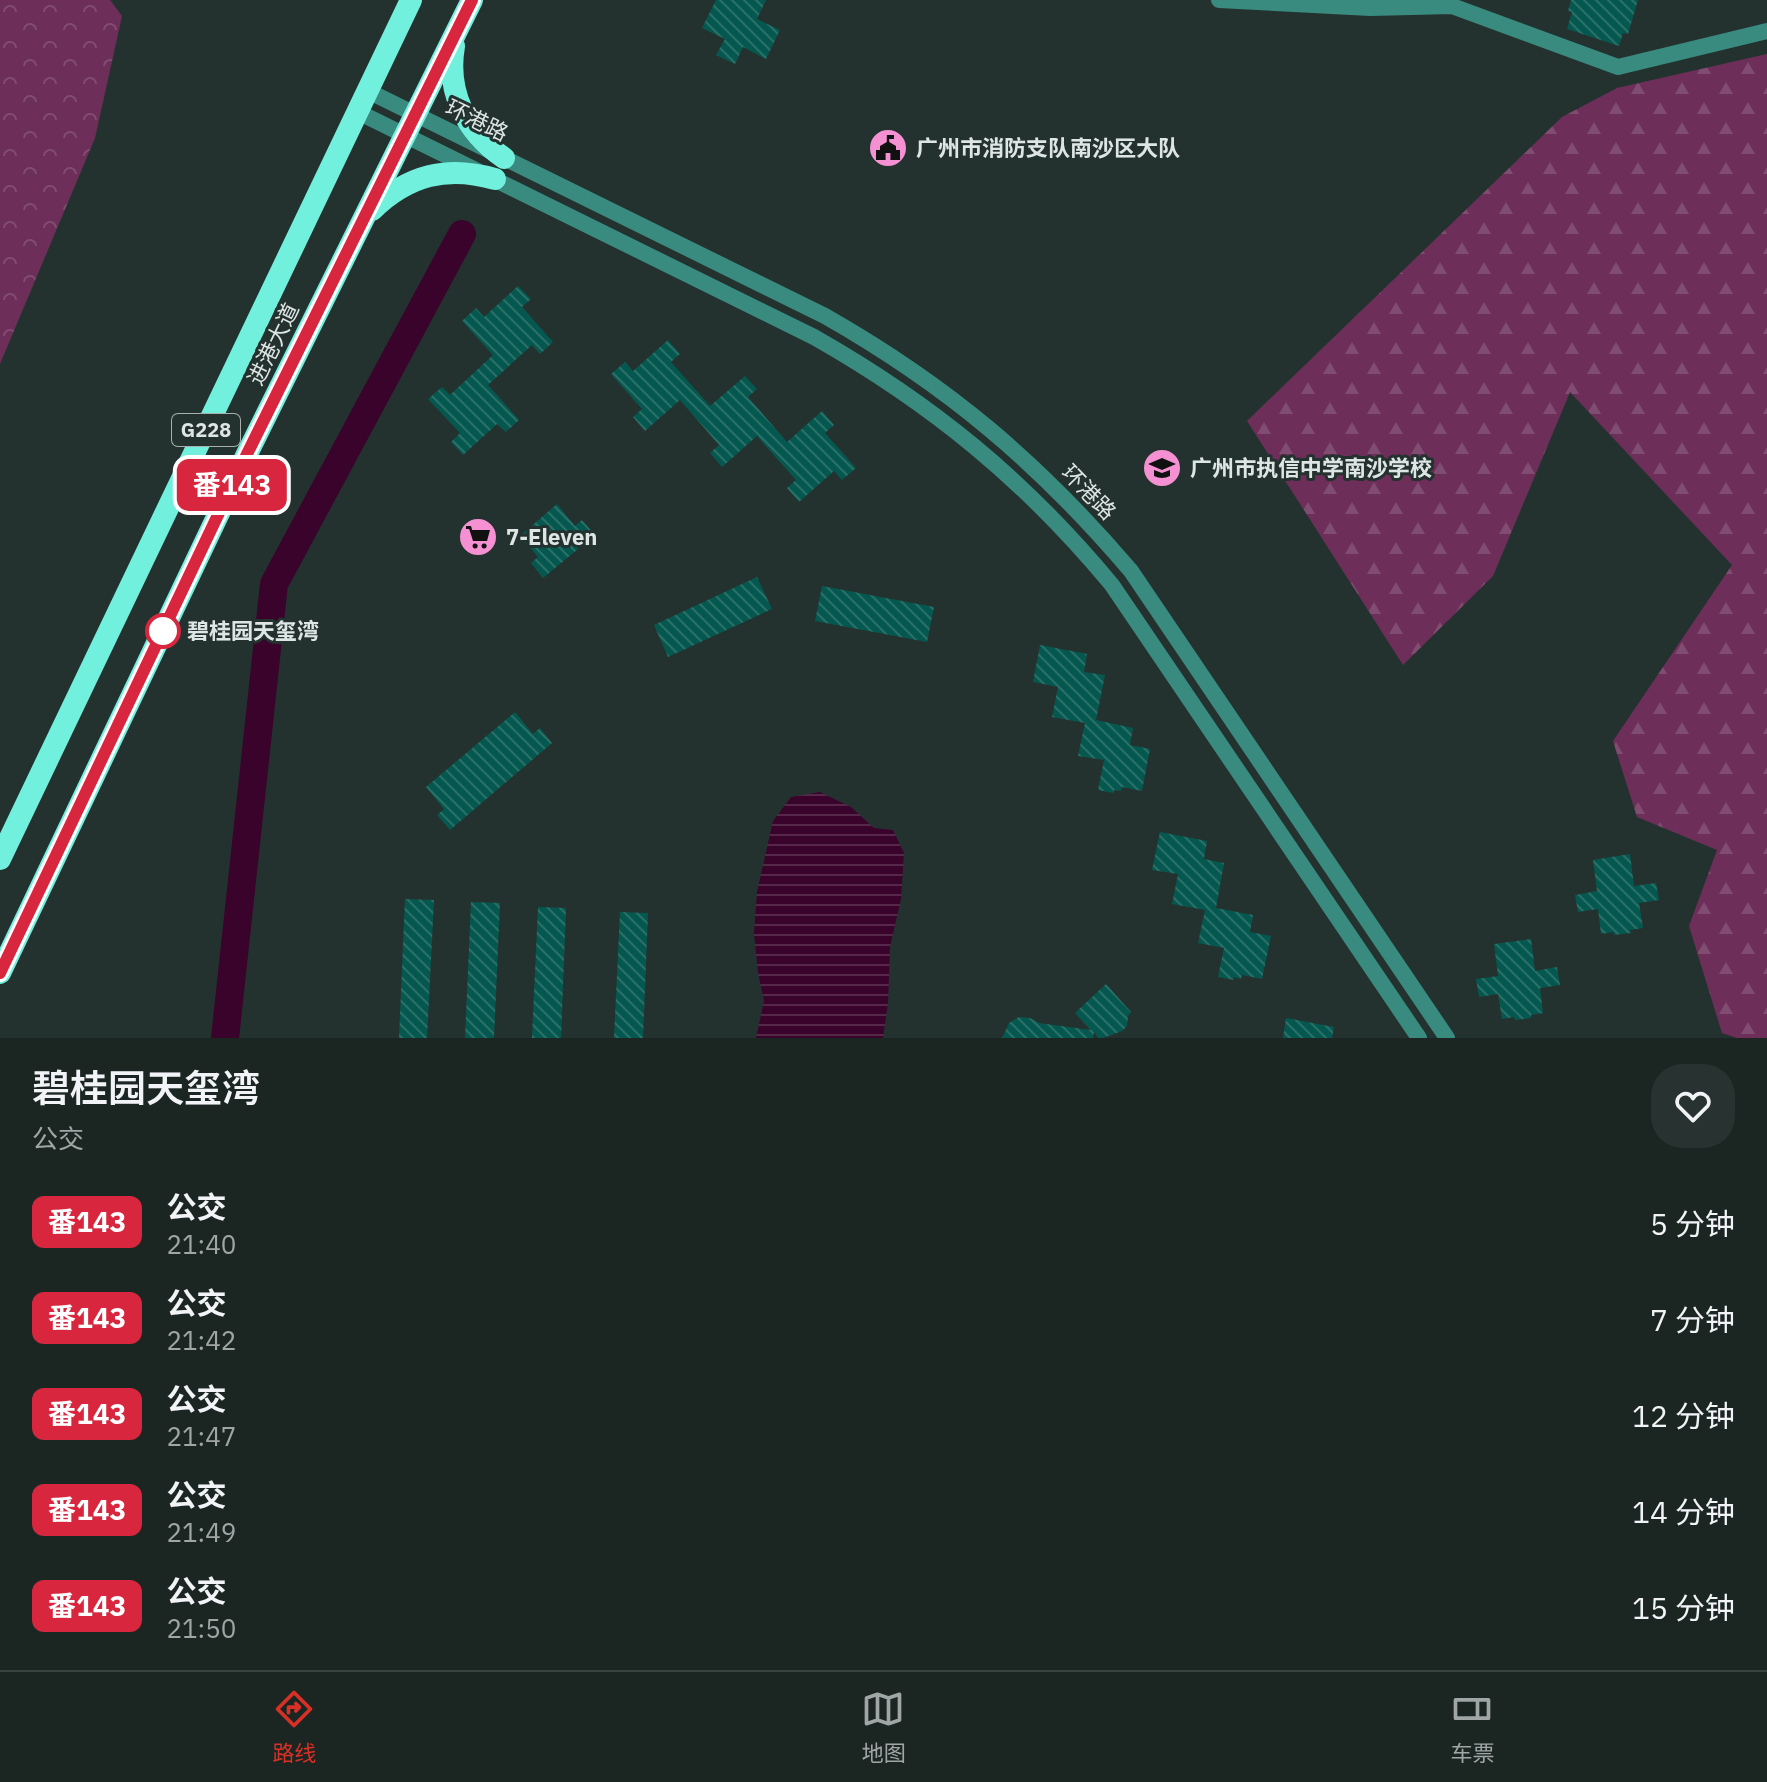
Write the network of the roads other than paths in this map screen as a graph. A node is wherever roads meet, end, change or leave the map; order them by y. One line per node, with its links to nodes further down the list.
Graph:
1 (411, 0): 6 (highway, 进港大道 / G228)
2 (472, 0): 4 (highway, 进港大道 / G228)
3 (1219, 0): 5 (street)
4 (461, 23): 8 (highway, 进港大道 / G228); 10 (highway)
5 (1767, 31)
6 (368, 91): 7 (highway, 进港大道 / G228); 8 (street, 环港路)
7 (358, 112): 9 (street, 环港路); 13 (highway, 进港大道 / G228)
8 (416, 114): 9 (highway, 进港大道 / G228); 10 (street, 环港路)
9 (405, 135): 11 (street, 环港路); 12 (highway, 进港大道 / G228)
10 (514, 162): 11 (street, 环港路); 16 (street, 环港路)
11 (504, 184): 12 (highway); 15 (street, 环港路)
12 (356, 234): 14 (highway, 进港大道 / G228)
13 (0, 859)
14 (0, 973)
15 (1419, 1038)
16 (1447, 1038)

